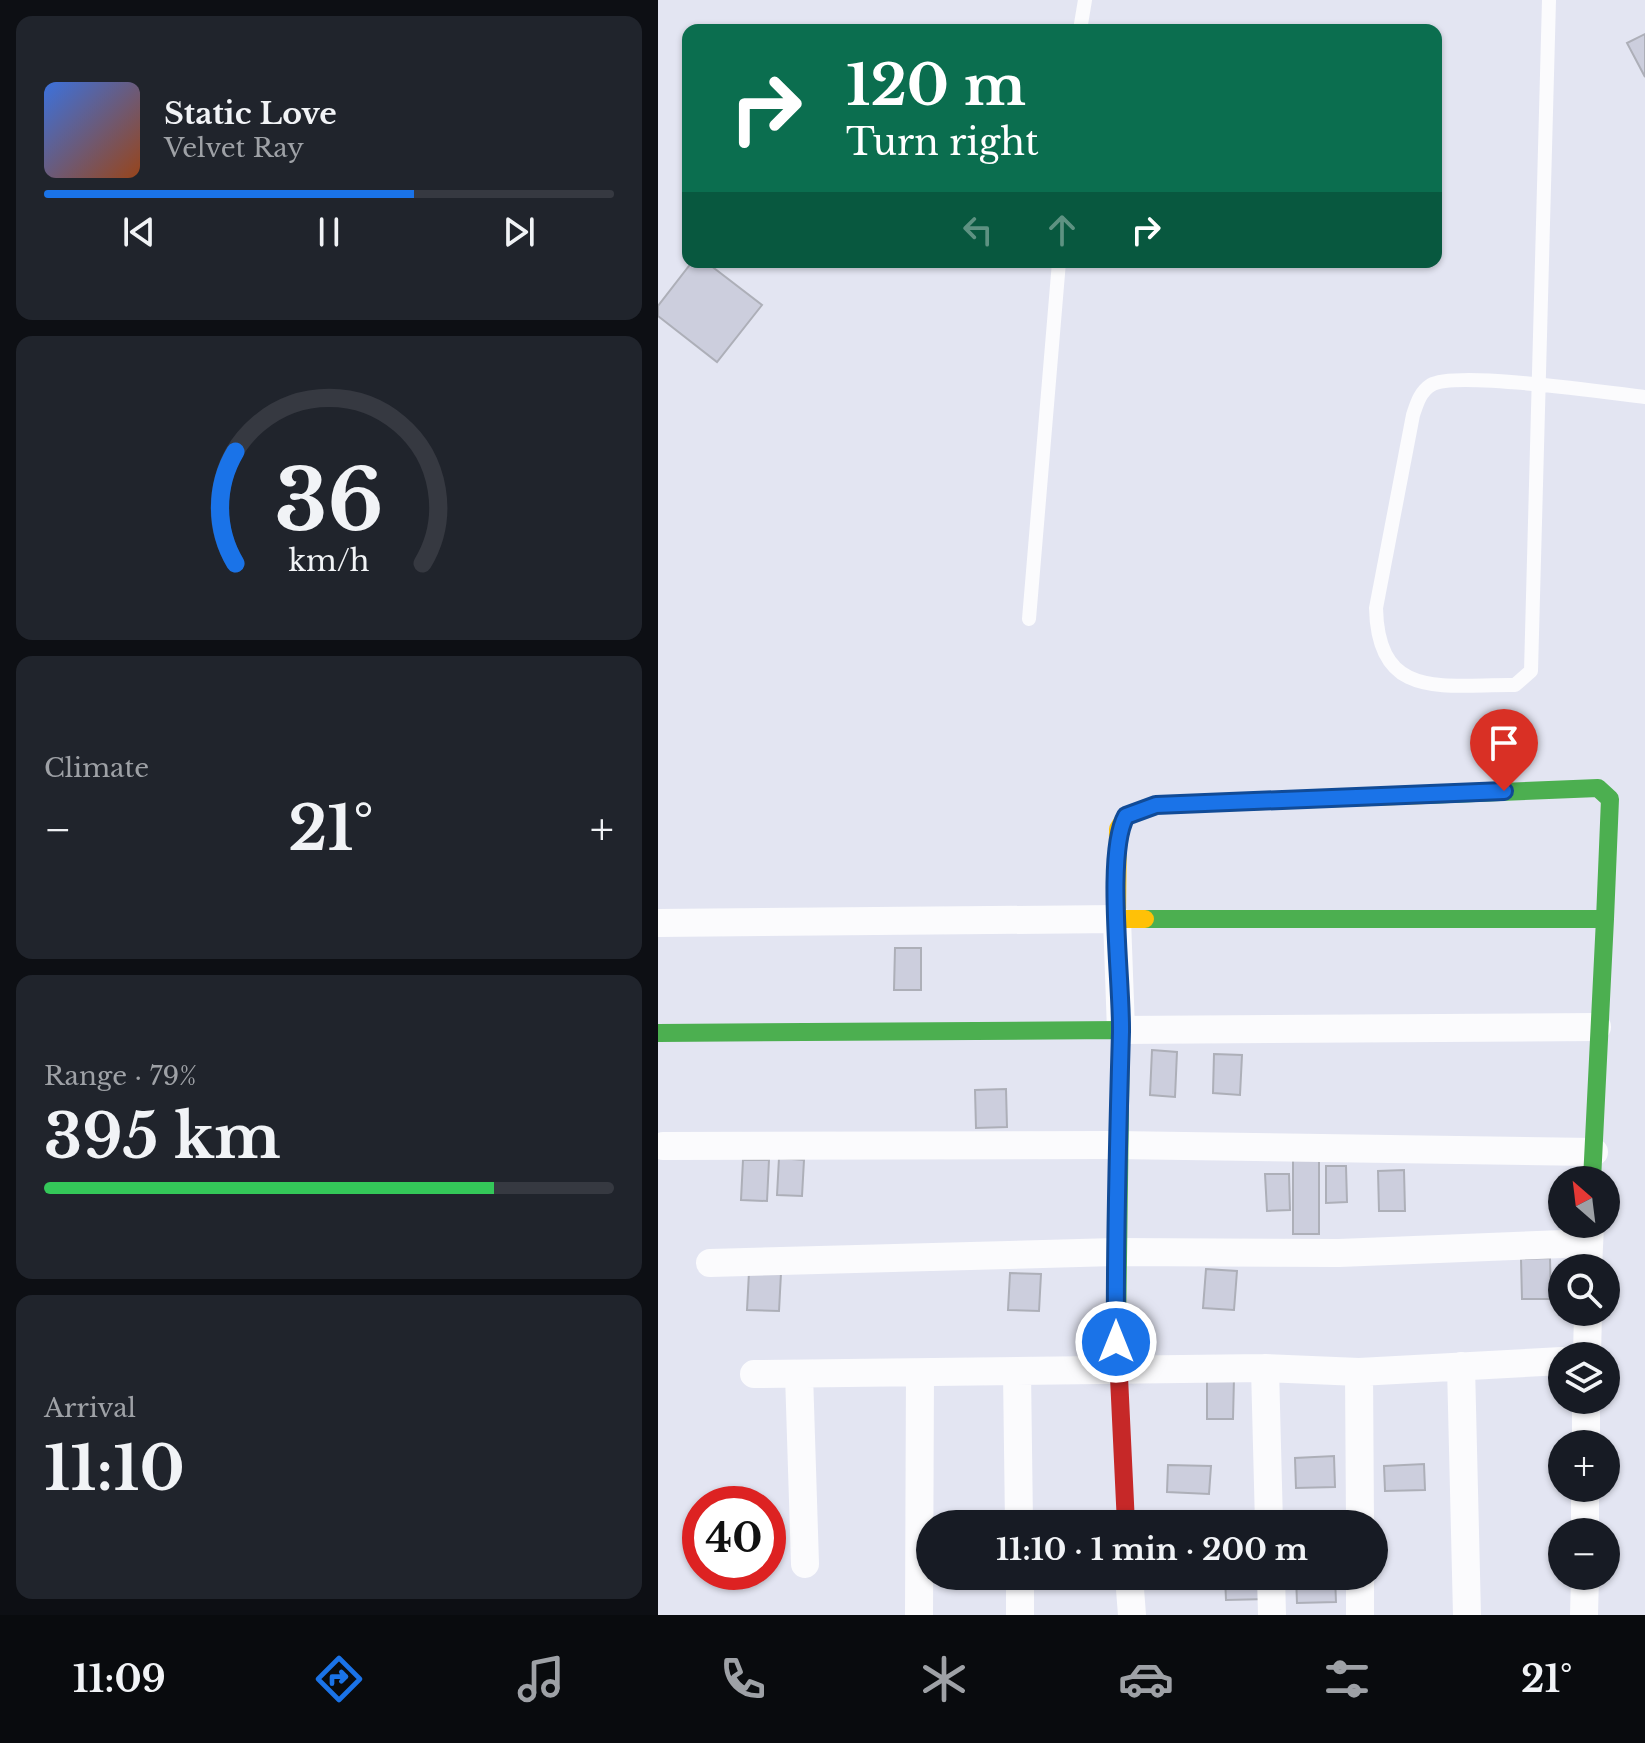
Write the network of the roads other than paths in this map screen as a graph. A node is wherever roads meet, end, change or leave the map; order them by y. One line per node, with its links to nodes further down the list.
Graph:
1 (1085, 0): 3 (lane)
2 (1549, 0): 5 (lane)
3 (1081, 24)
4 (1058, 268): 7 (lane)
5 (1537, 384): 5 (lane); 6 (lane)
6 (1645, 397)
7 (1029, 619)
8 (1117, 919): 9 (street); 9 (street); 10 (street); 12 (street)
9 (1605, 919): 11 (street)
10 (658, 923)
11 (1597, 1027): 12 (street); 16 (street)
12 (1121, 1030): 13 (street); 14 (street)
13 (658, 1033)
14 (1115, 1145): 15 (street); 16 (street); 18 (street)
15 (663, 1146)
16 (1593, 1166)
17 (1589, 1245): 18 (street)
18 (1115, 1252): 19 (street); 24 (street)
19 (710, 1263)
20 (1548, 1362): 21 (street)
21 (1461, 1366): 25 (street); 44 (street)
22 (1265, 1368): 24 (street); 25 (street); 31 (street)
23 (1017, 1372): 24 (street); 26 (street); 29 (street)
24 (1116, 1372): 30 (street)
25 (1359, 1372): 32 (street)
26 (920, 1373): 28 (street); 39 (street)
27 (754, 1374): 28 (street)
28 (799, 1374): 33 (street)
29 (1019, 1510)
30 (1125, 1510)
31 (1269, 1510)
32 (1360, 1510)
33 (805, 1564)
34 (1020, 1590): 40 (street)
35 (1130, 1590): 41 (street)
36 (1271, 1590): 42 (street)
37 (1360, 1590): 43 (street)
38 (1585, 1590): 45 (street)
39 (919, 1615)
40 (1020, 1615)
41 (1132, 1615)
42 (1272, 1615)
43 (1360, 1615)
44 (1467, 1615)
45 (1584, 1615)

